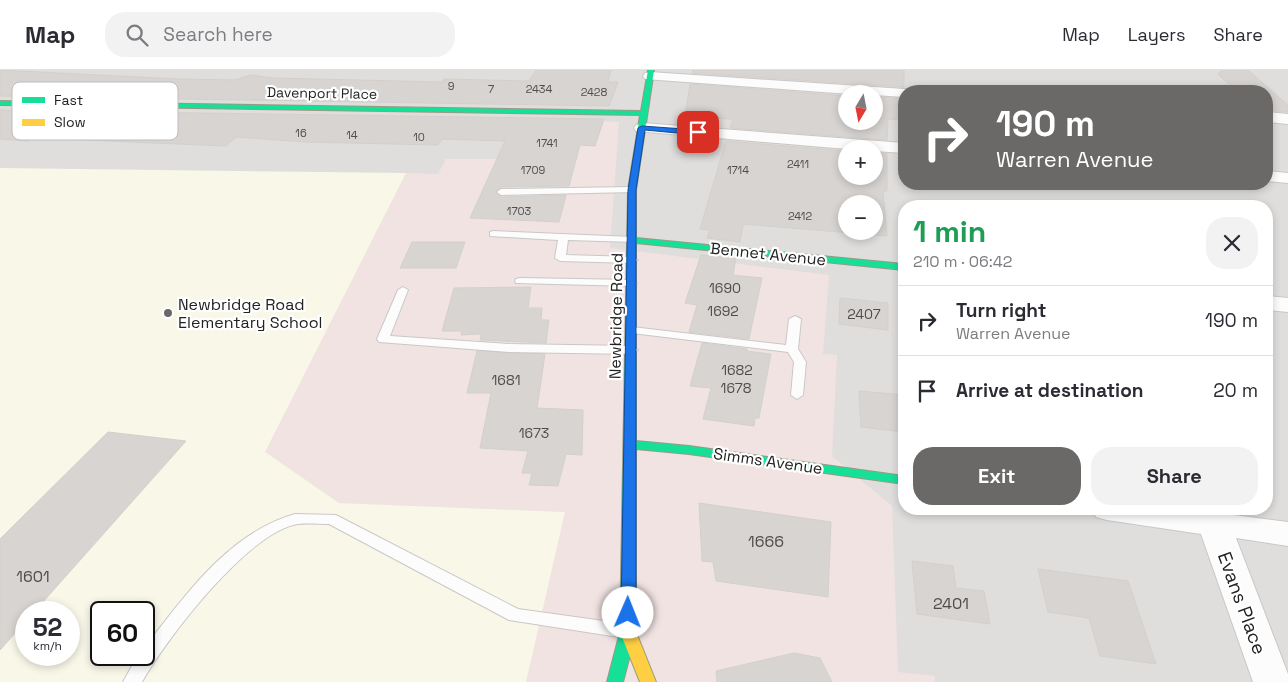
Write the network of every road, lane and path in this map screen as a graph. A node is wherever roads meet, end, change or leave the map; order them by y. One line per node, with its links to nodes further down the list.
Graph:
1 (651, 73): 2 (street); 6 (street, Newbridge Road)
2 (898, 93)
3 (178, 108): 6 (street, Davenport Place)
4 (1273, 118): 5 (street)
5 (1288, 119)
6 (642, 121): 7 (street); 10 (street, Newbridge Road)
7 (898, 147)
8 (1273, 177): 9 (street)
9 (1288, 178)
10 (632, 190): 11 (lane); 14 (street, Newbridge Road)
11 (501, 192)
12 (493, 234): 13 (lane)
13 (563, 237): 14 (lane); 15 (lane)
14 (633, 240): 15 (street, Newbridge Road); 16 (street, Bennet Avenue)
15 (633, 260): 18 (street, Newbridge Road)
16 (898, 266)
17 (520, 281): 18 (lane)
18 (632, 284): 23 (street, Newbridge Road)
19 (403, 290): 25 (lane)
20 (1273, 304): 21 (street)
21 (1288, 305)
22 (795, 319): 24 (lane)
23 (632, 330): 24 (lane); 25 (street, Newbridge Road)
24 (792, 349): 26 (lane)
25 (632, 350): 27 (street, Newbridge Road)
26 (797, 395)
27 (631, 445): 28 (street, Simms Avenue); 32 (street, Newbridge Road)
28 (898, 479)
29 (1150, 515): 30 (street)
30 (1214, 524): 31 (street); 36 (street, Evans Place)
31 (1288, 534)
32 (628, 632): 33 (lane); 34 (street, Newbridge Road); 35 (street)
33 (132, 682)
34 (615, 682)
35 (648, 682)
36 (1272, 682)

